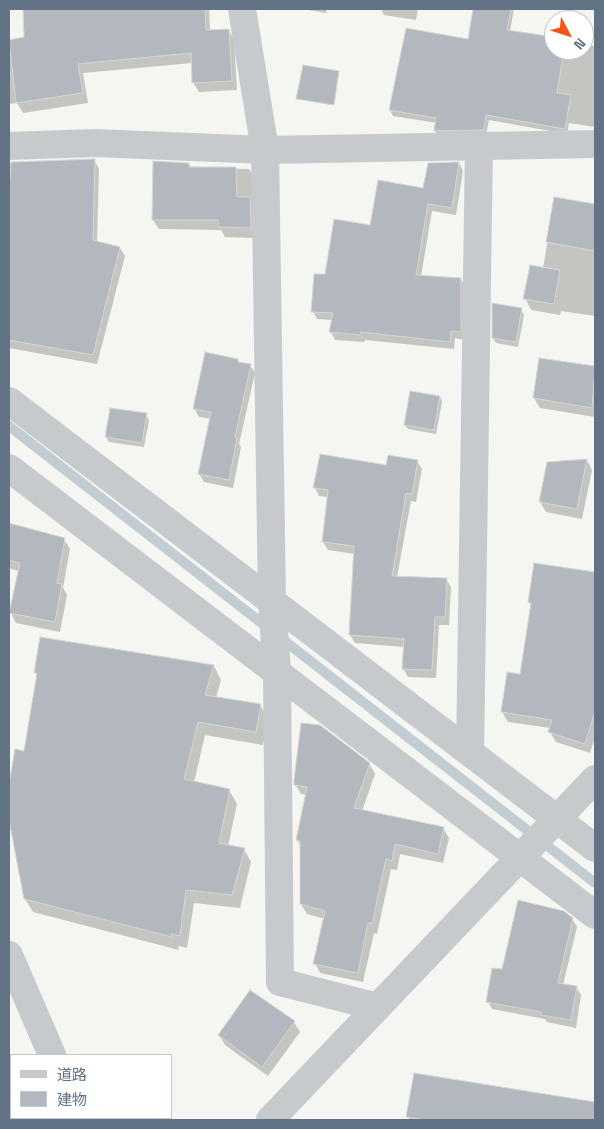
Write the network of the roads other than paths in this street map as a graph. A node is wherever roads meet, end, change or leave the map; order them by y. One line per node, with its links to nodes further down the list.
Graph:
1 (242, 9): 5 (street)
2 (479, 144): 3 (street); 5 (street); 10 (street)
3 (595, 144)
4 (9, 146): 5 (street)
5 (265, 150): 8 (street)
6 (9, 402): 8 (street)
7 (9, 468): 9 (street)
8 (272, 604): 9 (street); 10 (street)
9 (276, 667): 14 (street); 17 (street)
10 (470, 753): 12 (street)
11 (595, 778): 12 (street)
12 (556, 819): 13 (street); 14 (street)
13 (595, 848)
14 (519, 857): 15 (street); 17 (street)
15 (595, 915)
16 (9, 955): 18 (street)
17 (378, 1007): 19 (street)
18 (52, 1054)
19 (270, 1120)

